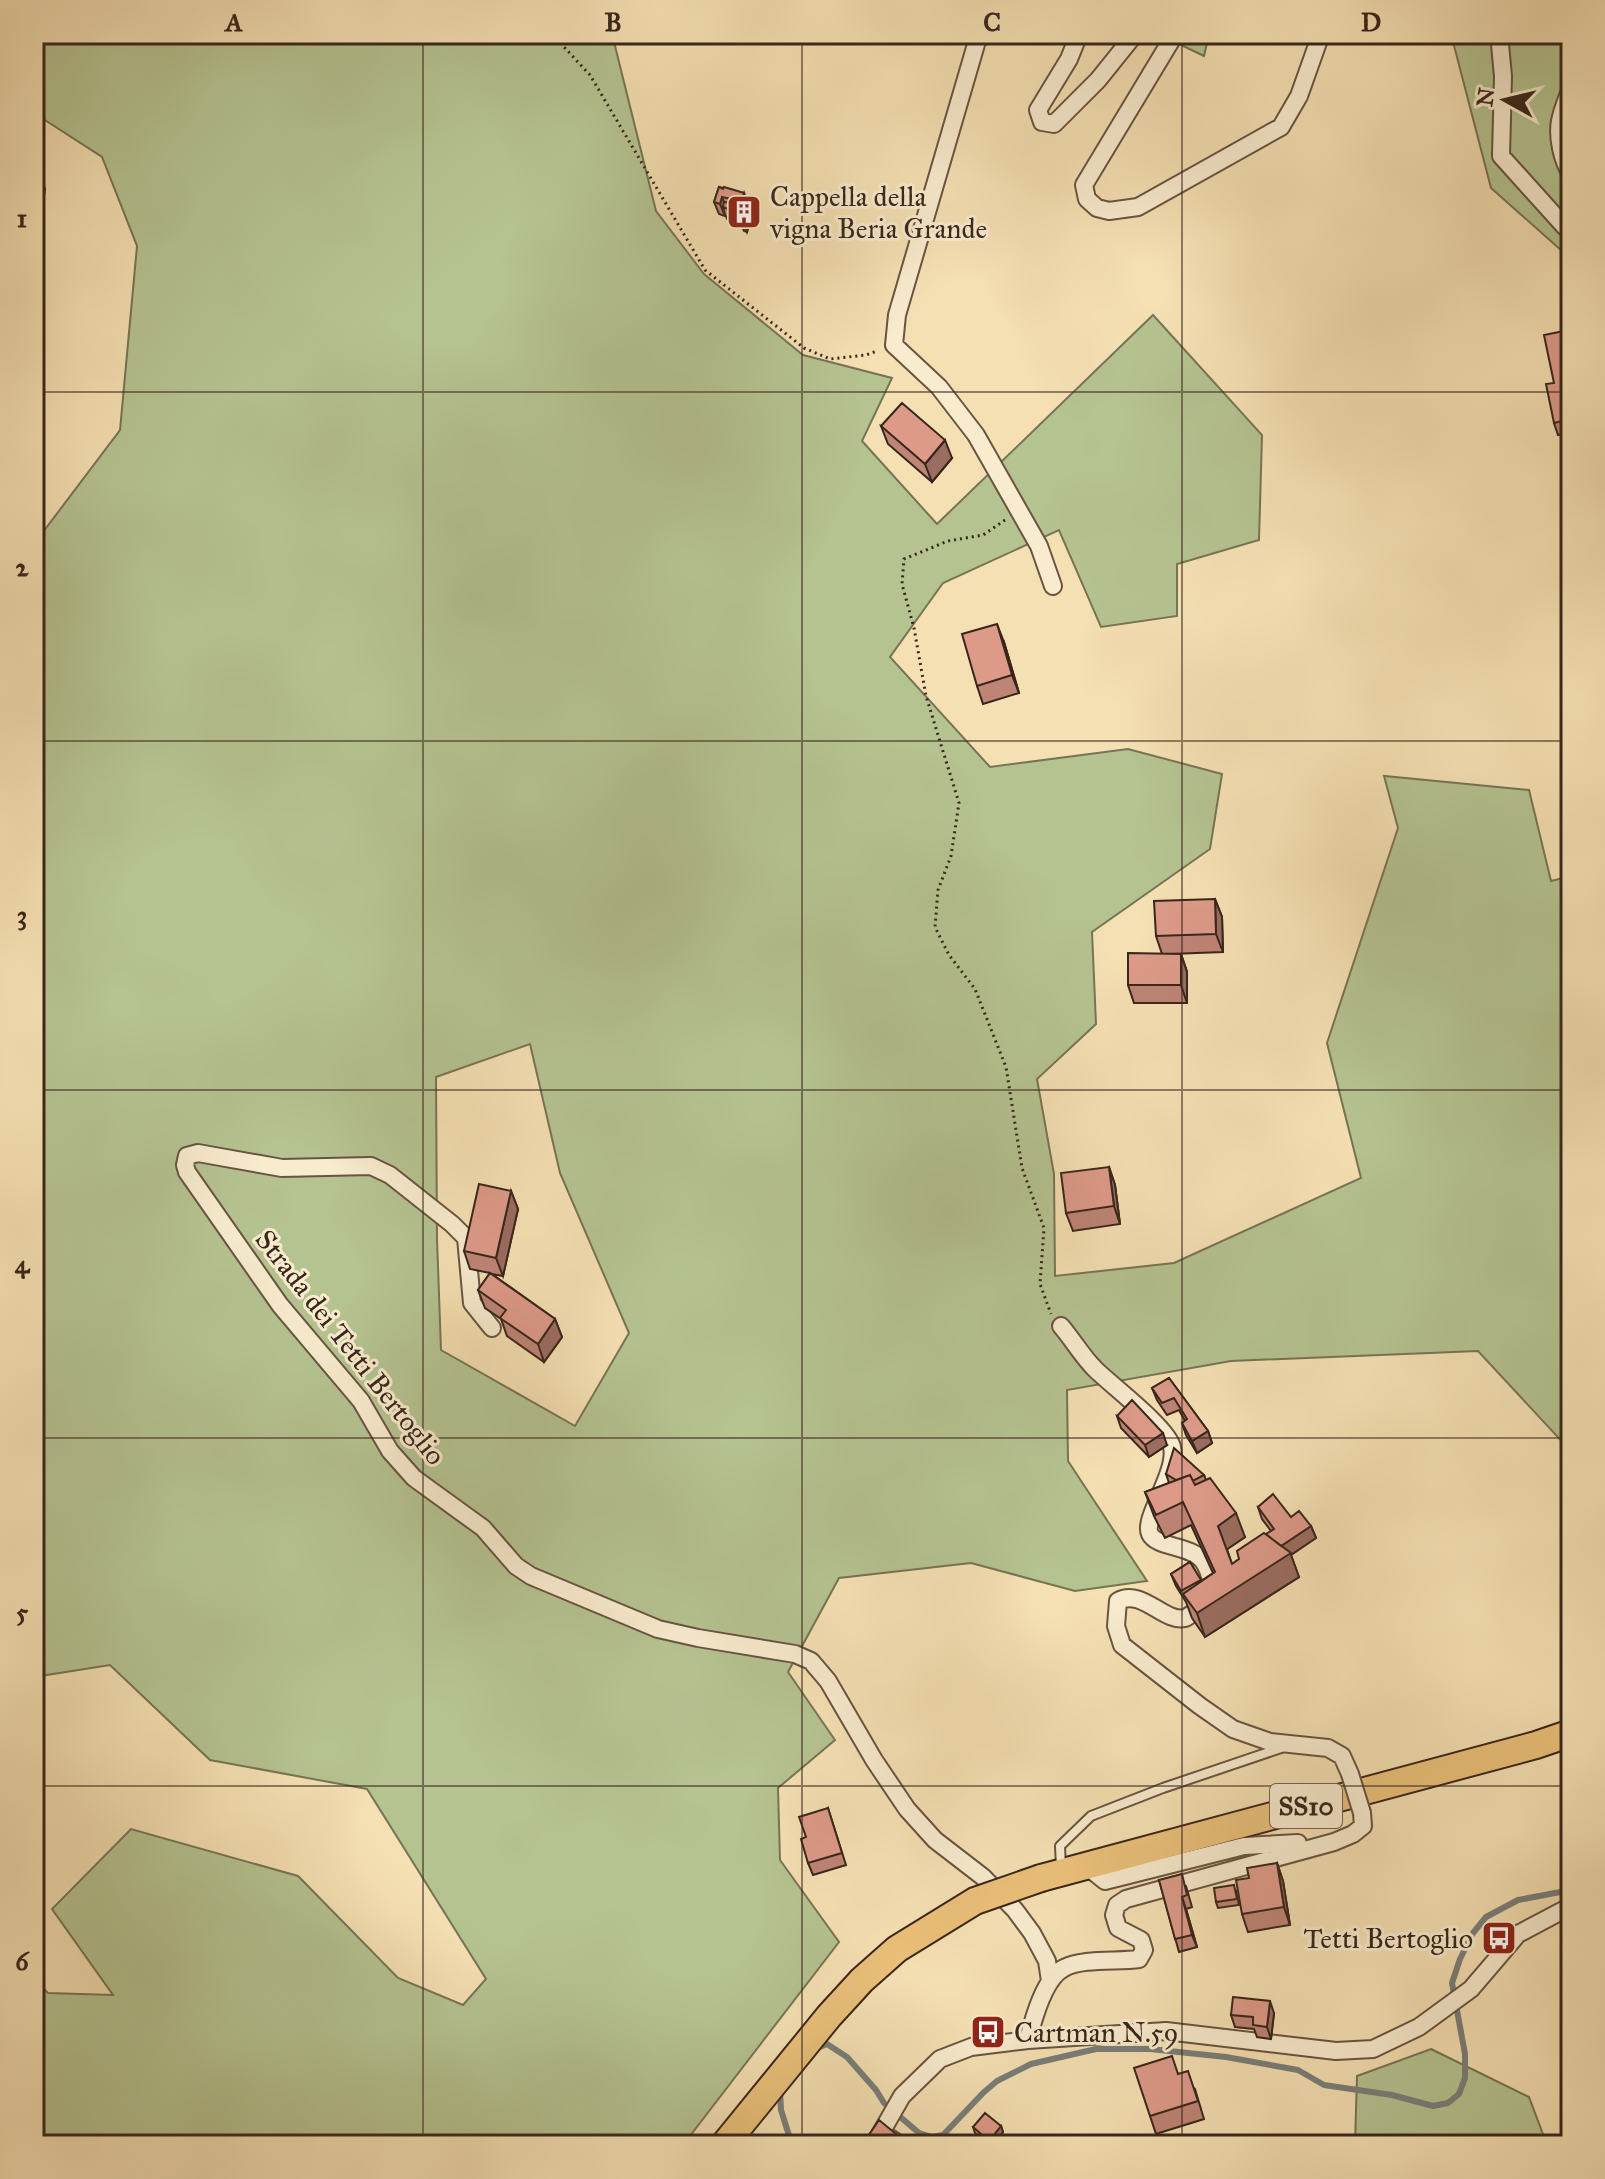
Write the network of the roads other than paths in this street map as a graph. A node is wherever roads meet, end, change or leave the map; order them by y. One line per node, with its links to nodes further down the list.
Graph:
1 (984, 34): 10 (street)
2 (1079, 34): 3 (street)
3 (1135, 34)
4 (1175, 34): 5 (street)
5 (1321, 34)
6 (1499, 34): 9 (street)
7 (1571, 88): 8 (street)
8 (1571, 174)
9 (1571, 231)
10 (1053, 586)
11 (1061, 1326): 14 (street)
12 (492, 1328): 18 (street, Strada dei Tetti Bertoglio)
13 (1571, 1733): 16 (main road, SS10)
14 (1291, 1744): 15 (street, bridge); 16 (lane)
15 (1334, 1842): 16 (street); 18 (street)
16 (1062, 1872): 21 (main road, SS10, bridge)
17 (1571, 1906): 19 (street)
18 (1050, 1981): 19 (street)
19 (1028, 2040): 20 (street)
20 (885, 2127): 22 (street); 23 (lane)
21 (724, 2145)
22 (874, 2145)
23 (908, 2145)

